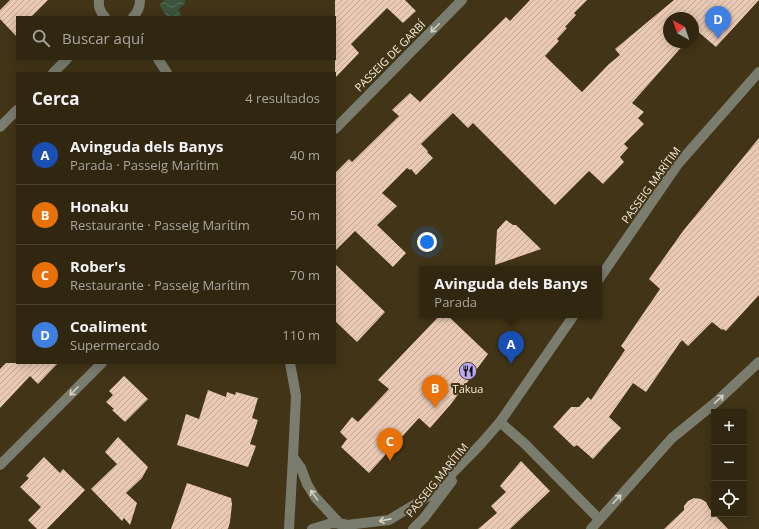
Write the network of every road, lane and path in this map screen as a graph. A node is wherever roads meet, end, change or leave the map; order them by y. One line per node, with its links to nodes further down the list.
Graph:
1 (98, 0): 4 (street)
2 (140, 0): 5 (street)
3 (462, 0): 13 (street, PASSEIG DE GARBÍ, one-way to 13)
4 (104, 16)
5 (134, 16)
6 (66, 60): 8 (street)
7 (159, 60): 9 (street)
8 (54, 72)
9 (166, 72)
10 (759, 72): 14 (street, PASSEIG MARÍTIM)
11 (16, 111): 12 (street)
12 (0, 127)
13 (336, 128)
14 (602, 275)
15 (572, 318): 19 (street, PASSEIG MARÍTIM)
16 (759, 362): 23 (street, one-way to 16)
17 (101, 364): 22 (street, one-way to 22)
18 (290, 364): 21 (street)
19 (500, 422): 20 (street, PASSEIG MARÍTIM); 23 (street)
20 (480, 445): 24 (street, PASSEIG MARÍTIM, one-way to 24); 27 (street, PASSEIG MARÍTIM)
21 (294, 457): 24 (street, one-way to 21); 25 (street)
22 (0, 465)
23 (599, 520): 28 (street)
24 (346, 526): 26 (street, PASSEIG MARÍTIM)
25 (289, 529)
26 (312, 529)
27 (413, 529)
28 (591, 529)

